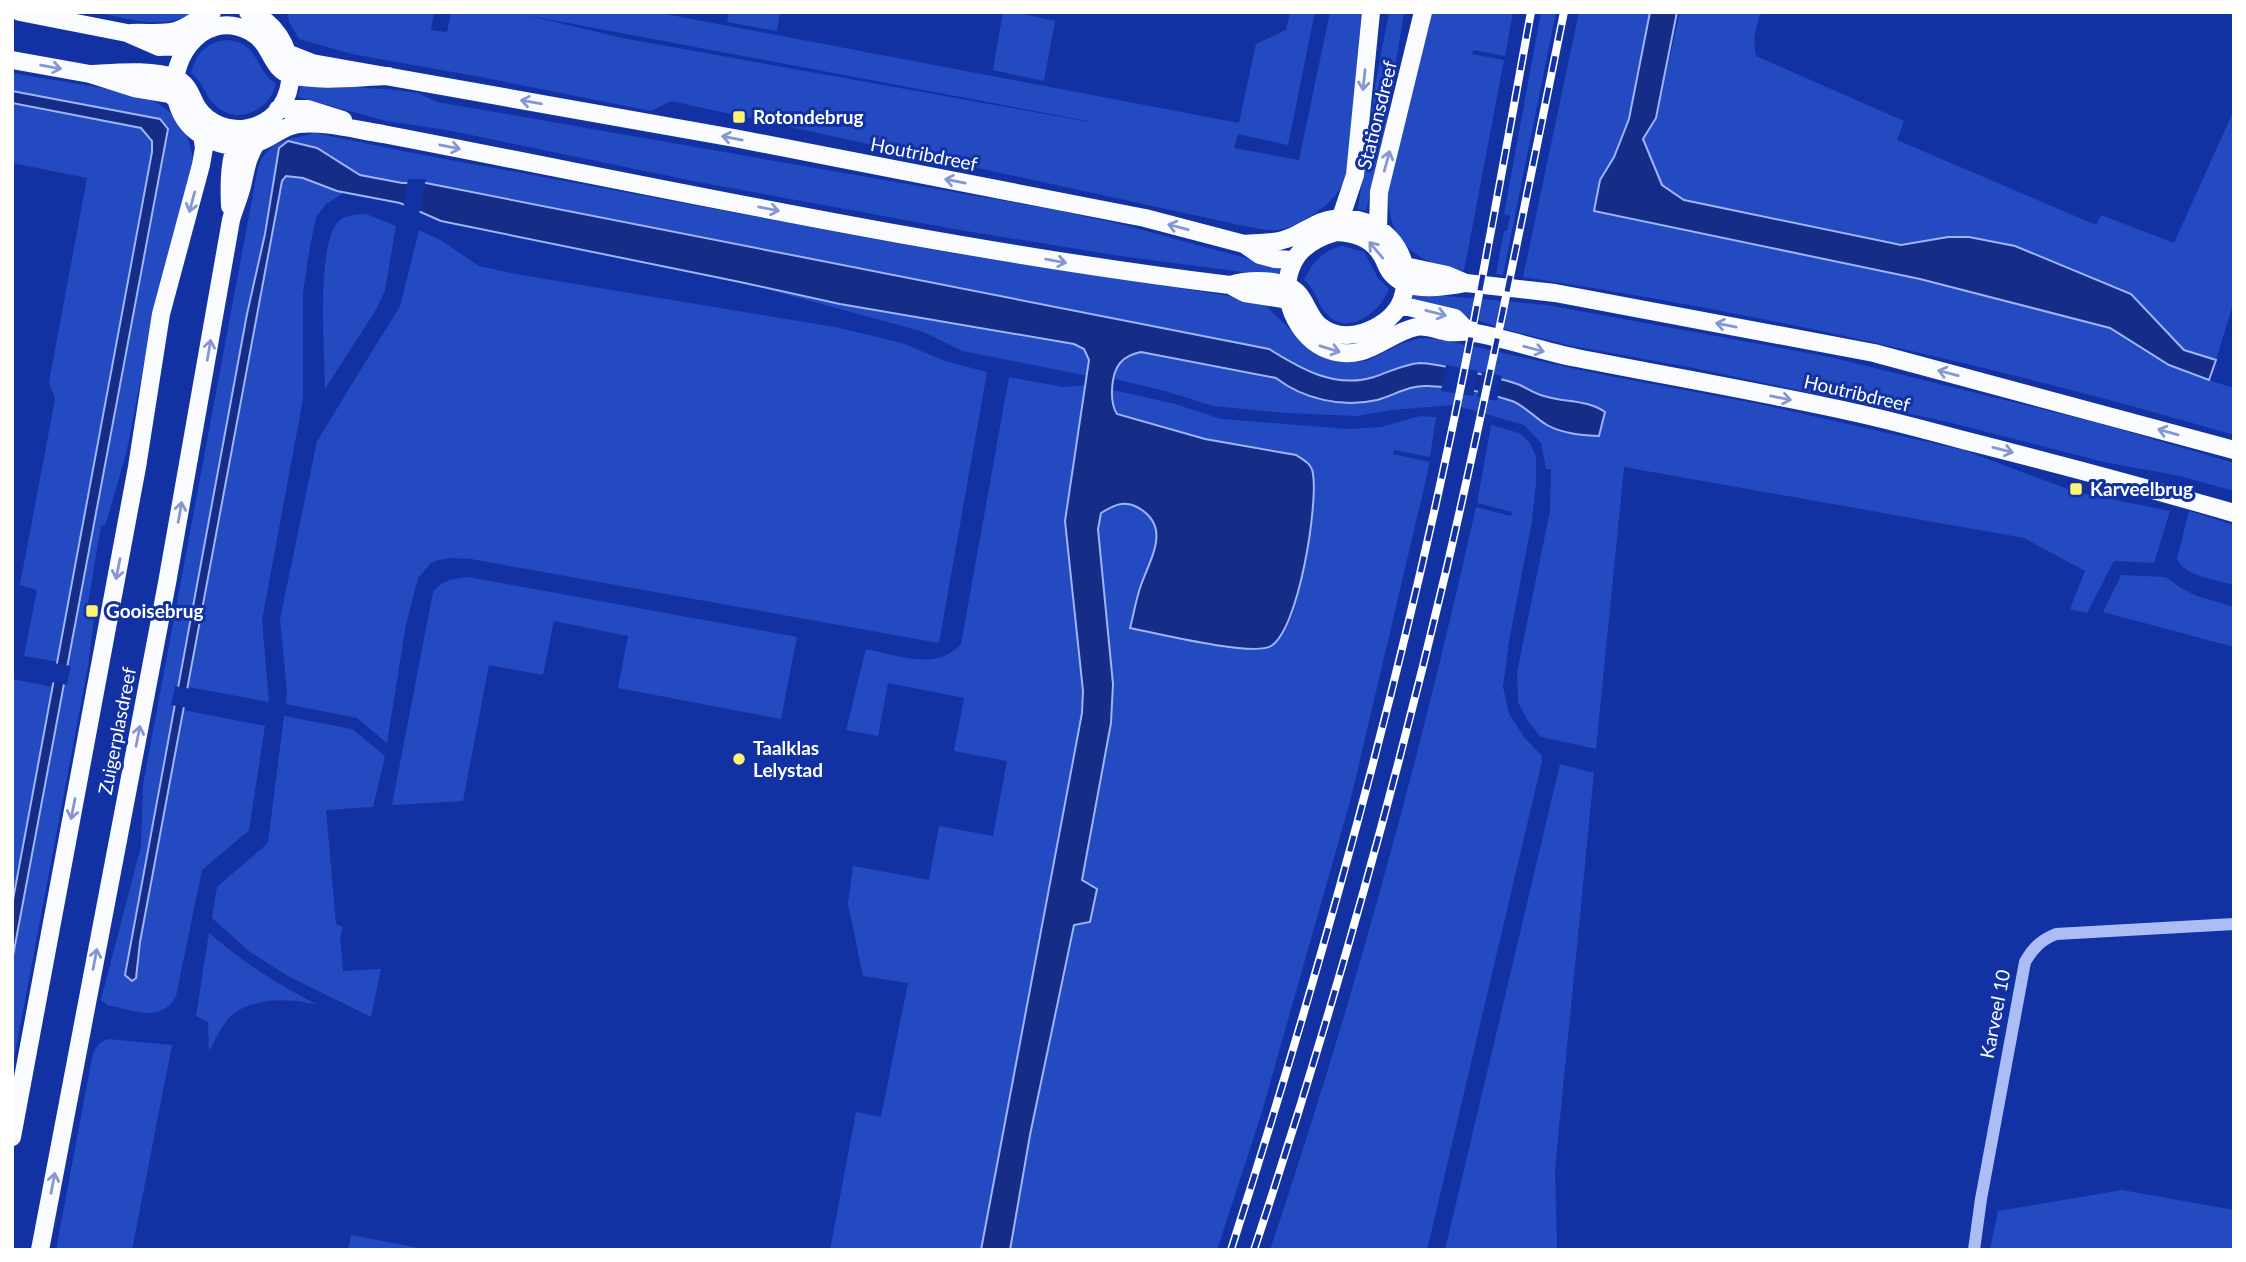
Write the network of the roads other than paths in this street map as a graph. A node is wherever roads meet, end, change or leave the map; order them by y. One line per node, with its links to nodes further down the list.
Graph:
1 (20, 12): 6 (main road)
2 (1371, 12): 20 (main road, Stationsdreef, one-way to 20)
3 (1423, 12): 21 (main road, Stationsdreef, one-way to 3)
4 (258, 14): 7 (main road)
5 (216, 17): 6 (main road); 10 (main road)
6 (189, 34): 12 (main road)
7 (289, 54): 10 (main road); 11 (main road, Houtribdreef)
8 (12, 60): 9 (main road, one-way to 9)
9 (90, 74): 12 (main road); 13 (main road)
10 (291, 75): 11 (main road, Houtribdreef); 14 (main road)
11 (388, 76): 22 (main road, Houtribdreef, one-way to 11)
12 (175, 78): 13 (main road); 17 (main road)
13 (176, 99): 16 (main road)
14 (278, 109): 15 (main road); 17 (main road)
15 (383, 134): 17 (main road); 25 (main road, one-way to 25)
16 (202, 135): 18 (main road); 31 (main road, Zuigerplasdreef, one-way to 31)
17 (253, 135): 18 (main road); 19 (main road, Zuigerplasdreef)
18 (235, 146): 19 (main road, Zuigerplasdreef)
19 (231, 220): 32 (main road, Zuigerplasdreef, one-way to 19)
20 (1338, 225): 21 (main road); 22 (main road, Houtribdreef); 23 (main road); 24 (main road, one-way to 20)
21 (1378, 228): 24 (main road)
22 (1244, 244): 23 (main road, Houtribdreef)
23 (1294, 260): 25 (main road)
24 (1405, 275): 26 (main road); 28 (main road, Houtribdreef, one-way to 24)
25 (1288, 293): 26 (main road); 27 (main road, Houtribdreef, one-way to 27)
26 (1400, 305): 27 (main road, Houtribdreef, one-way to 27)
27 (1468, 331): 29 (main road, Houtribdreef, one-way to 29)
28 (2234, 450)
29 (2234, 513)
30 (2234, 923): 33 (street, Karveel 10)
31 (12, 1137)
32 (40, 1250)
33 (1974, 1250)

